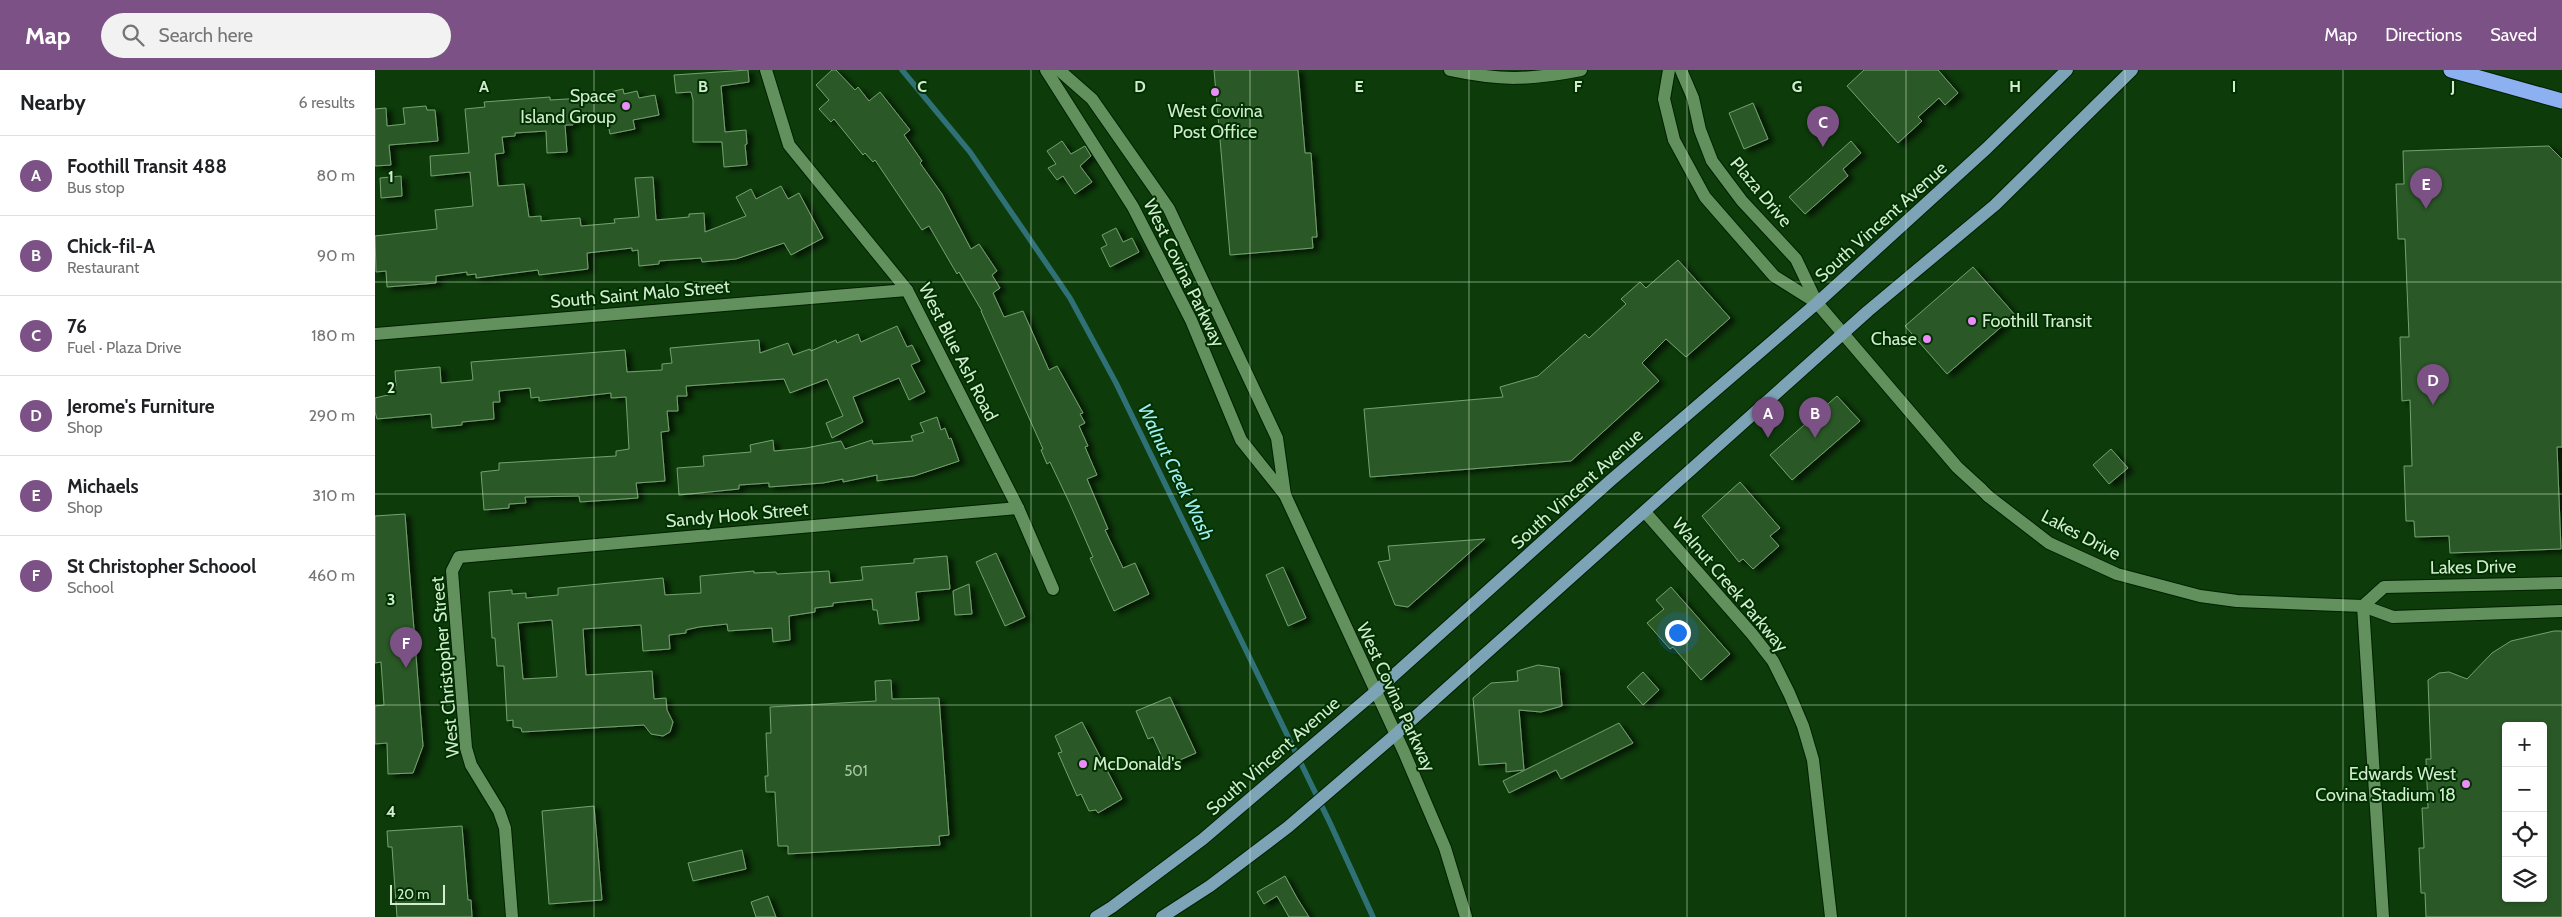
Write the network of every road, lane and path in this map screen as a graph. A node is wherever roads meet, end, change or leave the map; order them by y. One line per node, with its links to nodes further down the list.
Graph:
1 (766, 70): 12 (street, West Blue Ash Road)
2 (1046, 70): 16 (street, West Covina Parkway)
3 (1059, 70): 16 (street, West Covina Parkway)
4 (1449, 70): 5 (street)
5 (1581, 70)
6 (1669, 70): 13 (street)
7 (1681, 70): 13 (street, Plaza Drive)
8 (2067, 70): 13 (main road, South Vincent Avenue)
9 (2132, 70): 15 (main road)
10 (2451, 70): 11 (highway)
11 (2562, 101)
12 (907, 290): 14 (street, South Saint Malo Street); 17 (street, West Blue Ash Road)
13 (1817, 303): 15 (street, Lakes Drive); 24 (main road, South Vincent Avenue)
14 (375, 334)
15 (1843, 334): 18 (main road); 22 (street, Lakes Drive)
16 (1285, 494): 24 (street, West Covina Parkway)
17 (1017, 508): 19 (street, Sandy Hook Street); 21 (street, West Blue Ash Road)
18 (1645, 512): 25 (main road); 30 (street, Walnut Creek Parkway)
19 (459, 556): 26 (street, West Christopher Street)
20 (2562, 583): 22 (street, Lakes Drive)
21 (1053, 589)
22 (2363, 606): 23 (street, Lakes Drive); 31 (street)
23 (2562, 611)
24 (1375, 693): 25 (street, West Covina Parkway); 27 (main road, South Vincent Avenue)
25 (1396, 734): 28 (main road); 29 (street, West Covina Parkway)
26 (511, 917)
27 (1096, 917)
28 (1162, 917)
29 (1466, 917)
30 (1831, 917)
31 (2383, 917)

